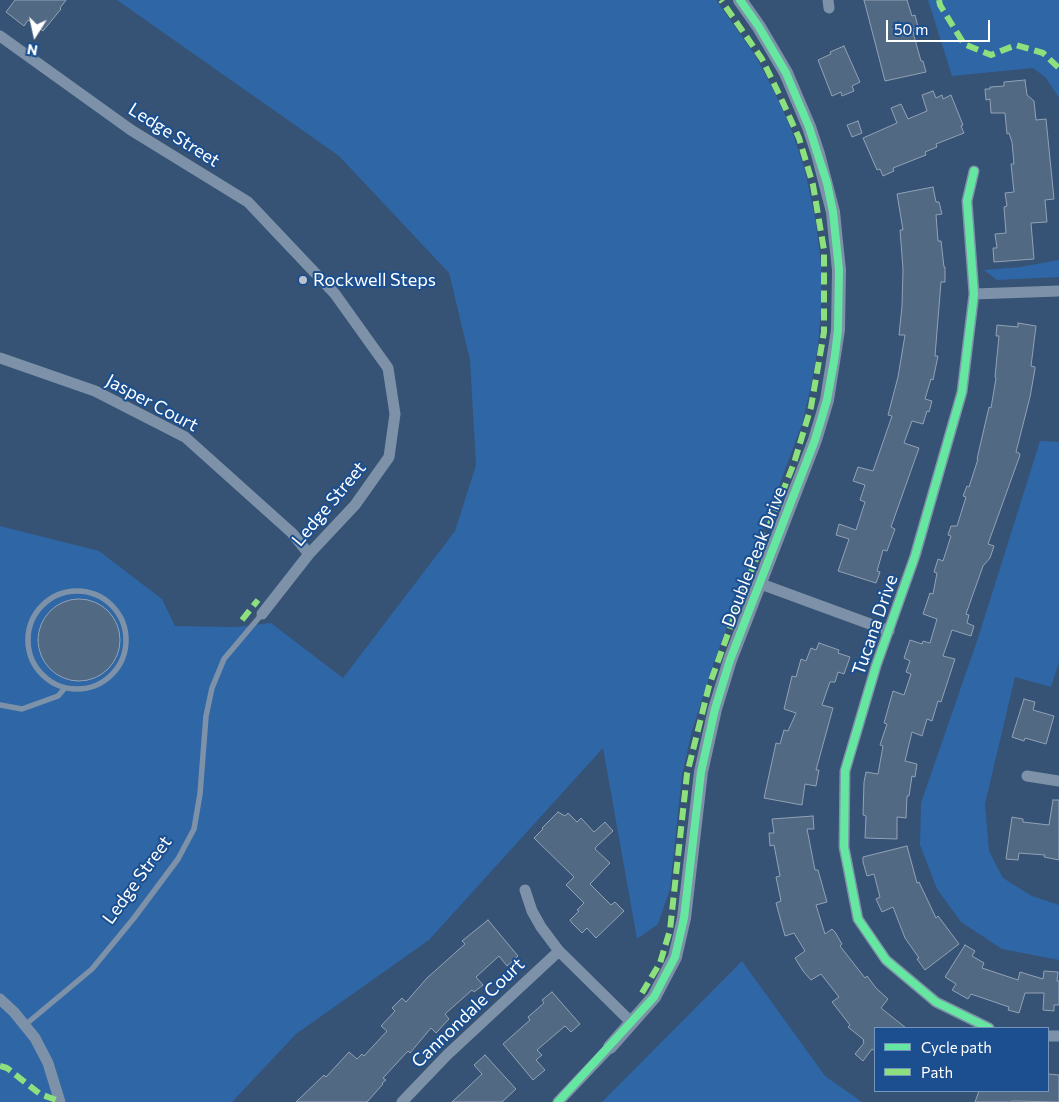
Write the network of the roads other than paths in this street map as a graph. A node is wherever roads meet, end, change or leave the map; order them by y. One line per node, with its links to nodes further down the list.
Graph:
1 (740, 0): 8 (street, Double Peak Drive)
2 (0, 36): 7 (street, Ledge Street)
3 (974, 171): 5 (street, Tucana Drive)
4 (1059, 291): 5 (street)
5 (974, 294): 10 (street, Tucana Drive)
6 (0, 358): 7 (street, Jasper Court)
7 (310, 554): 9 (street, Ledge Street)
8 (761, 584): 10 (street, Tucana Drive); 18 (street, Double Peak Drive)
9 (262, 614): 19 (lane, Ledge Street)
10 (889, 631): 20 (street, Tucana Drive)
11 (65, 688): 11 (lane); 12 (lane)
12 (0, 705)
13 (1027, 776): 14 (street)
14 (1059, 781)
15 (525, 890): 16 (street)
16 (559, 951): 18 (street); 23 (street, Cannondale Court)
17 (0, 999): 19 (street)
18 (632, 1023): 21 (street, Double Peak Drive)
19 (26, 1025): 22 (street)
20 (987, 1027)
21 (610, 1047): 24 (street, Double Peak Drive)
22 (60, 1102)
23 (402, 1102)
24 (558, 1102)

